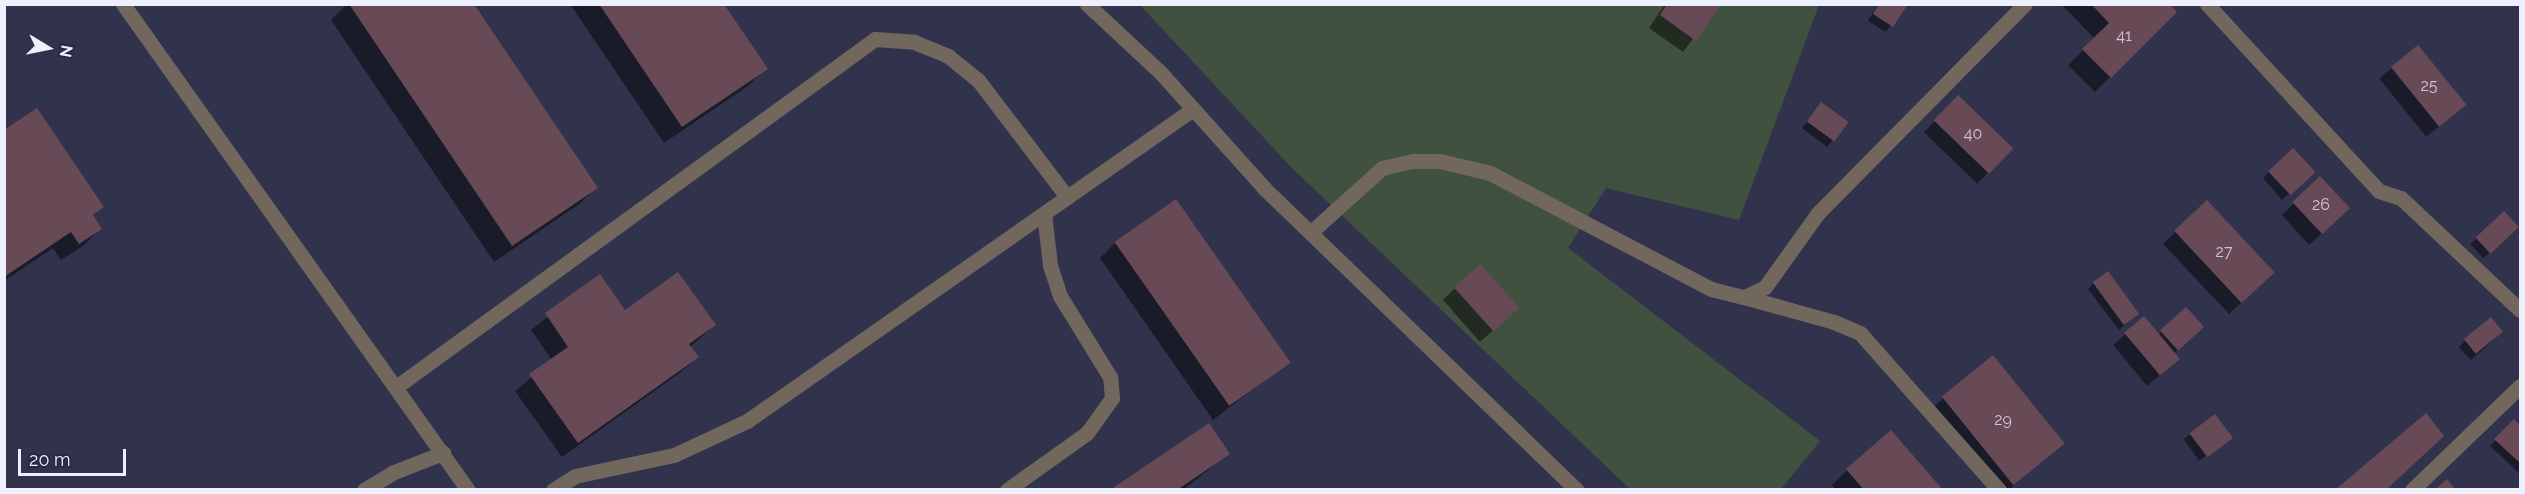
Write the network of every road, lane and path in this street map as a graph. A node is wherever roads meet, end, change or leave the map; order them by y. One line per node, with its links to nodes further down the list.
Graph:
1 (123, 4): 12 (street)
2 (1087, 4): 5 (street)
3 (2025, 4): 9 (street)
4 (2207, 4): 10 (street)
5 (1193, 109): 6 (street); 8 (street)
6 (1067, 197): 7 (street); 12 (street)
7 (1044, 213): 16 (street); 17 (street)
8 (1311, 232): 9 (street); 18 (street)
9 (1744, 297): 19 (street)
10 (2520, 310)
11 (2520, 386): 20 (street)
12 (396, 387): 13 (street)
13 (443, 453): 14 (street); 15 (street)
14 (364, 489)
15 (468, 489)
16 (553, 489)
17 (1007, 489)
18 (1577, 489)
19 (1999, 489)
20 (2412, 489)

